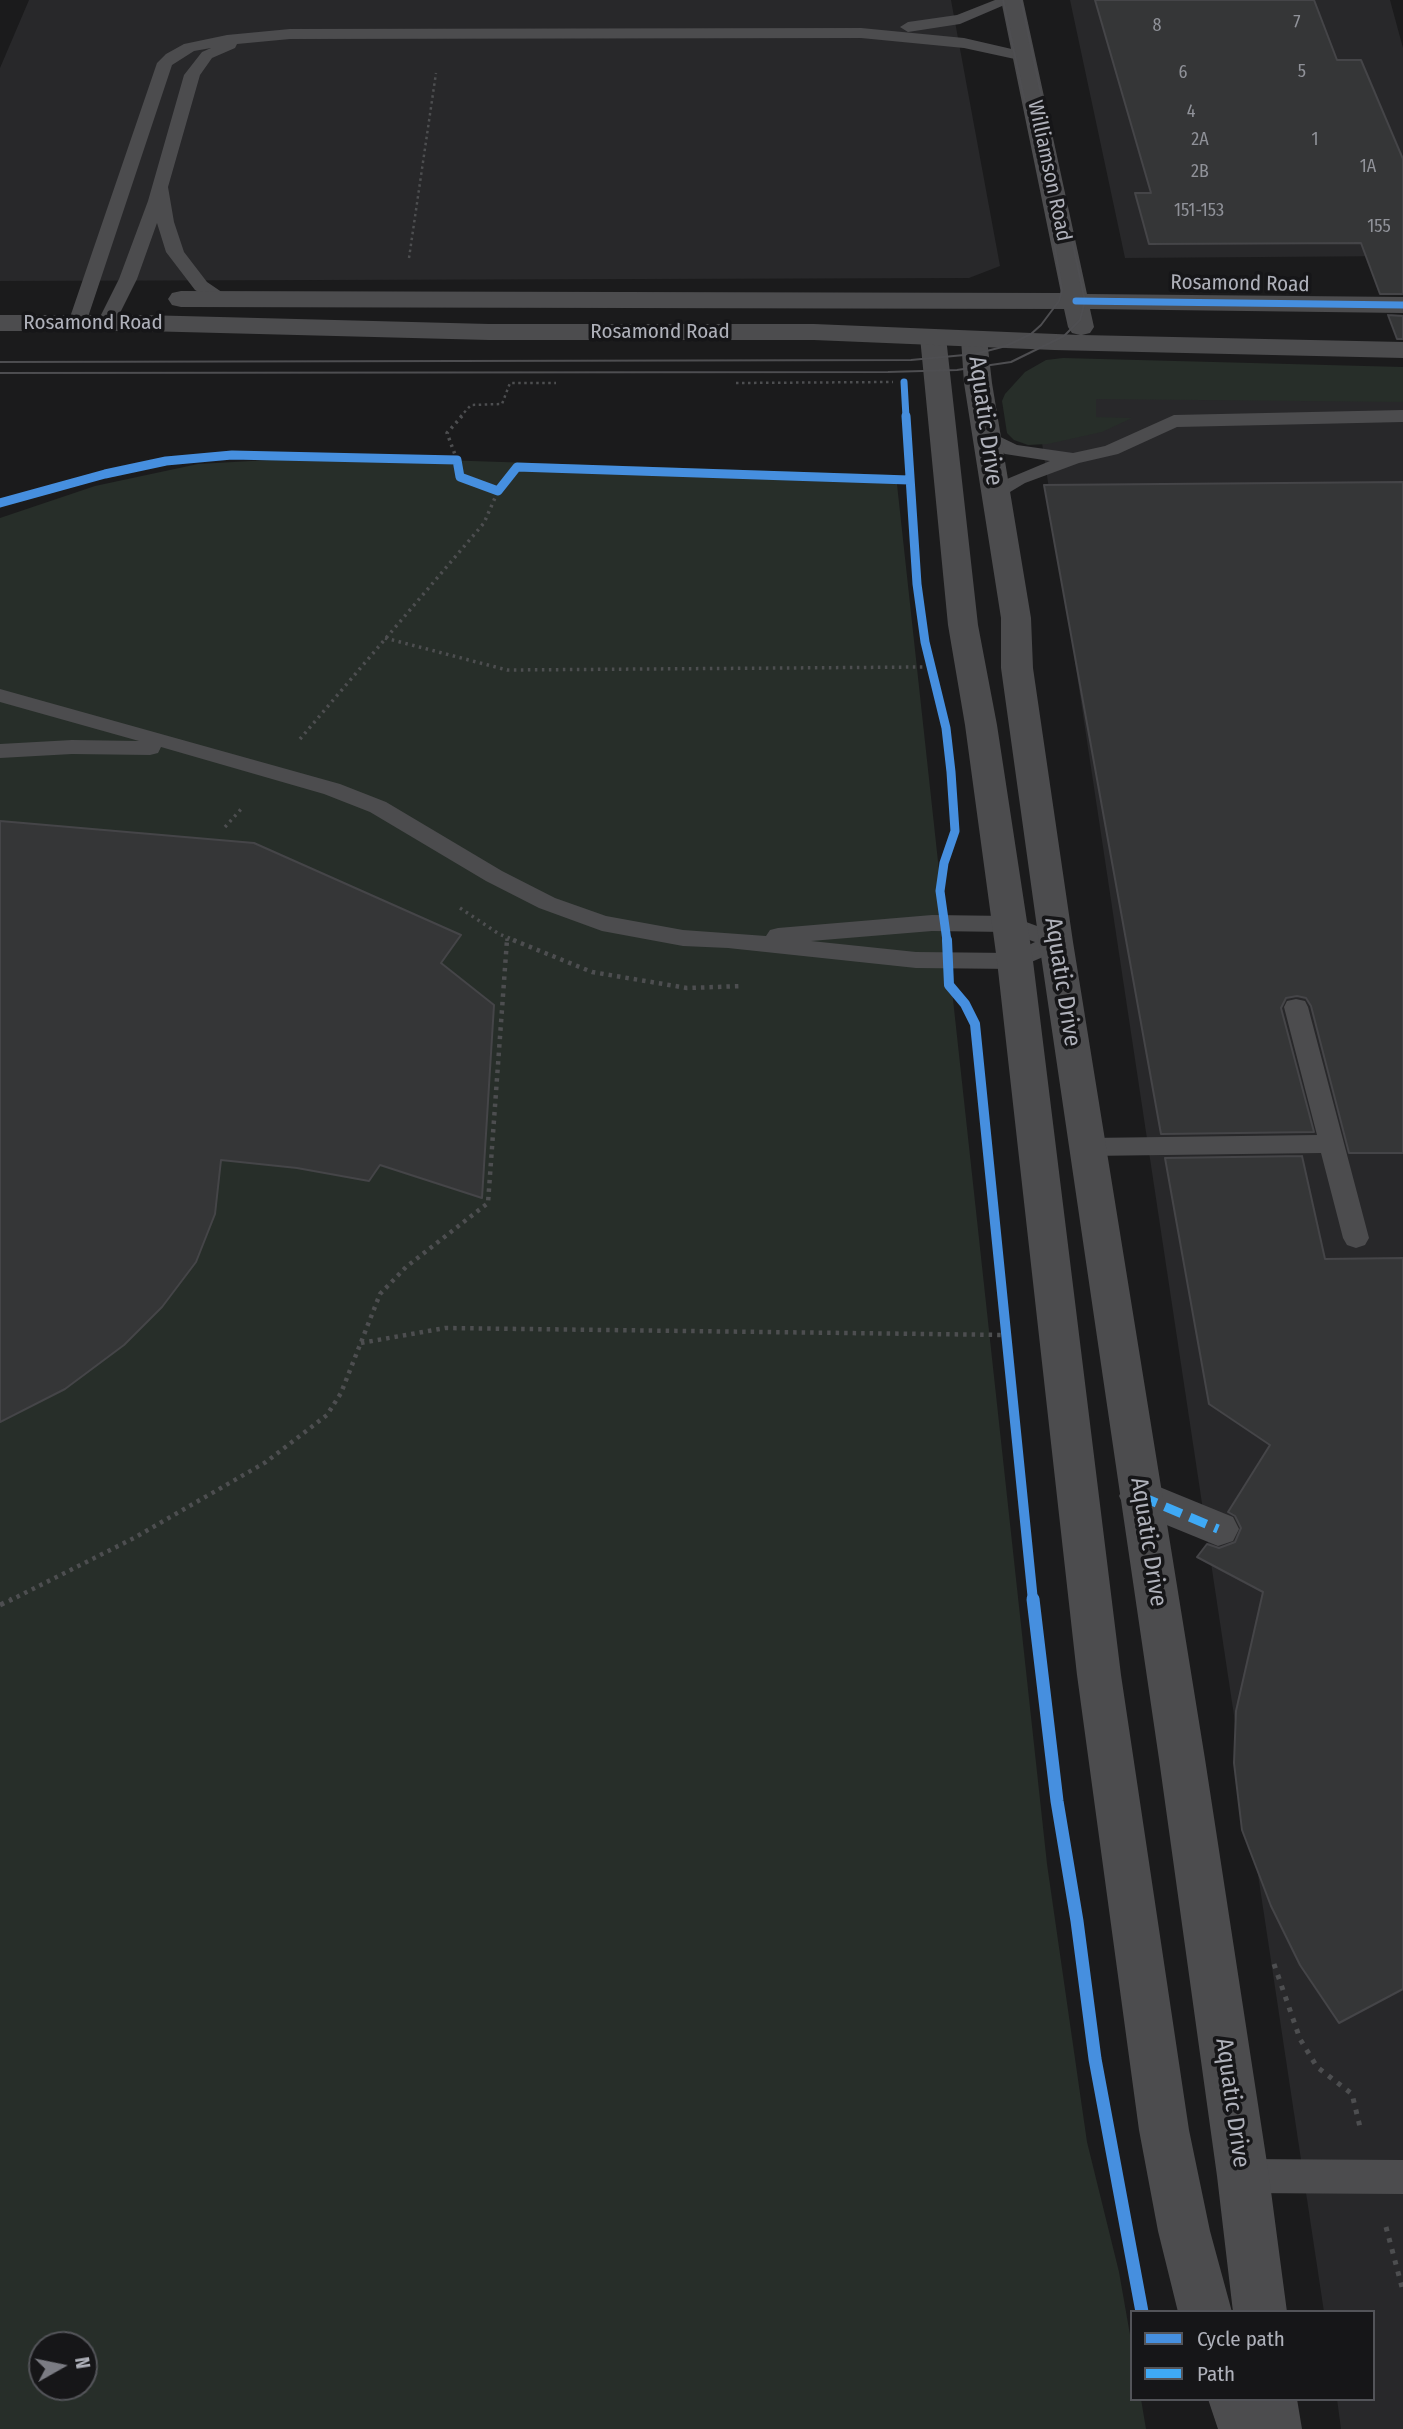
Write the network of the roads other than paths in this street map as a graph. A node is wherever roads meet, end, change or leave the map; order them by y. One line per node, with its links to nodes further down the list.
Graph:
1 (1010, 0): 2 (lane); 4 (street, Williamson Road)
2 (862, 33): 3 (lane); 4 (lane)
3 (290, 34): 5 (lane); 12 (lane)
4 (1024, 56): 10 (street, Williamson Road)
5 (162, 181): 6 (lane); 8 (lane)
6 (117, 298): 8 (street, Rosamond Road); 12 (street, Rosamond Road); 14 (lane)
7 (0, 299): 12 (street, Rosamond Road)
8 (223, 299): 9 (street, Rosamond Road)
9 (949, 300): 10 (street, Rosamond Road); 15 (street, Aquatic Drive); 16 (street, Aquatic Drive)
10 (1076, 301): 11 (street, Rosamond Road); 17 (street, Williamson Road)
11 (1403, 305)
12 (82, 311): 13 (street, Rosamond Road); 14 (street, Rosamond Road)
13 (0, 323)
14 (106, 323): 15 (street, Rosamond Road)
15 (933, 337): 16 (street, Rosamond Road); 28 (street, Aquatic Drive)
16 (974, 339): 17 (street, Rosamond Road); 20 (street, Aquatic Drive)
17 (1083, 343): 18 (street, Rosamond Road)
18 (1403, 350)
19 (1403, 416): 21 (lane)
20 (986, 436): 21 (lane); 22 (street, Aquatic Drive)
21 (1085, 456): 22 (lane)
22 (996, 499): 27 (street, Aquatic Drive)
23 (0, 695): 25 (lane)
24 (0, 751): 25 (lane)
25 (200, 752): 26 (lane)
26 (728, 940): 28 (lane); 28 (lane)
27 (1056, 942): 28 (lane); 28 (lane); 31 (street, Aquatic Drive)
28 (1012, 943): 37 (street, Aquatic Drive)
29 (1296, 1007): 30 (lane)
30 (1332, 1144): 31 (lane); 32 (lane)
31 (1088, 1147): 33 (street, Aquatic Drive)
32 (1356, 1238)
33 (1140, 1496): 34 (street); 35 (street, Aquatic Drive)
34 (1218, 1529)
35 (1243, 2176): 36 (lane); 38 (street, Aquatic Drive)
36 (1387, 2177)
37 (1204, 2310)
38 (1259, 2310)
39 (1236, 2401): 41 (street)
40 (1270, 2401): 42 (street)
41 (1246, 2429)
42 (1274, 2429)

